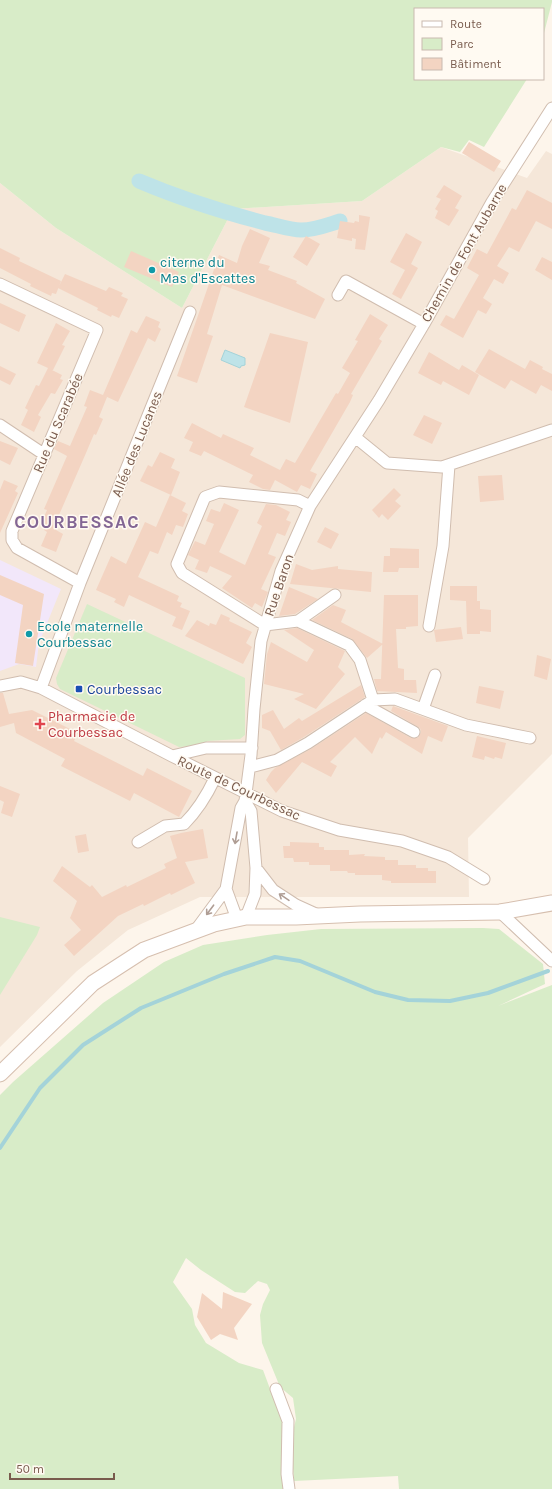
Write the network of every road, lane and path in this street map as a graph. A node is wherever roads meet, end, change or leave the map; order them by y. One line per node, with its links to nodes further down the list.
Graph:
1 (552, 108): 5 (street, Chemin de Font Aubarne)
2 (0, 284): 10 (street, Rue du Scarabée)
3 (338, 295): 5 (street)
4 (190, 312): 13 (street, Allée des Lucanes)
5 (424, 324): 6 (street, Chemin de Font Aubarne)
6 (379, 400): 9 (street, Rue Baron)
7 (0, 424): 10 (street)
8 (552, 430): 11 (street)
9 (355, 437): 11 (street); 12 (street, Rue Baron)
10 (45, 455): 13 (street, Rue du Scarabée)
11 (449, 465): 17 (street)
12 (310, 506): 16 (street, Rue Baron); 16 (street)
13 (80, 583): 20 (street, Allée des Lucanes)
14 (335, 595): 15 (street)
15 (298, 621): 16 (street); 21 (street)
16 (266, 625): 25 (street, Rue Baron)
17 (429, 626)
18 (435, 675): 22 (street)
19 (0, 686): 20 (street, Route de Courbessac)
20 (41, 688): 26 (street, Route de Courbessac)
21 (369, 702): 22 (street); 23 (street); 27 (street)
22 (423, 709): 24 (street)
23 (414, 732)
24 (530, 738)
25 (252, 748): 26 (street); 27 (street, Rue Baron)
26 (172, 756): 28 (street, Route de Courbessac)
27 (250, 767): 29 (street, Rue Baron)
28 (215, 778): 29 (street, Route de Courbessac); 30 (street)
29 (246, 797): 31 (street); 32 (street, Route de Courbessac); 33 (street, Rue Baron, one-way to 33)
30 (138, 842)
31 (256, 868): 36 (street, one-way to 31); 37 (street)
32 (484, 879)
33 (226, 889): 37 (street); 38 (street, one-way to 38)
34 (552, 903): 35 (street)
35 (500, 912): 36 (street); 39 (street)
36 (318, 916): 37 (street)
37 (242, 918): 38 (street)
38 (194, 931): 40 (street)
39 (552, 961)
40 (0, 1074)
41 (276, 1389): 42 (street)
42 (289, 1489)

